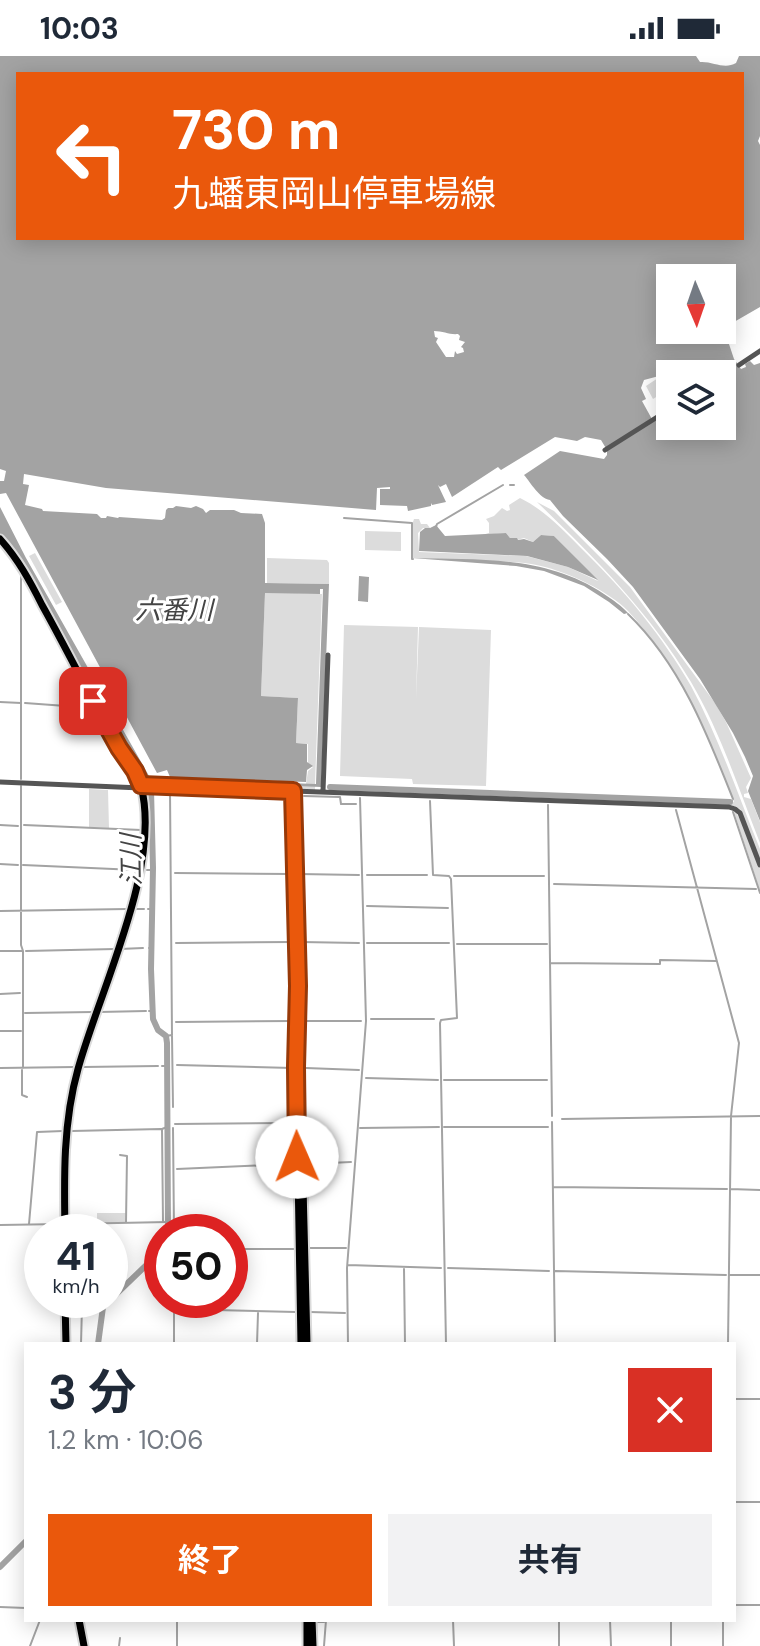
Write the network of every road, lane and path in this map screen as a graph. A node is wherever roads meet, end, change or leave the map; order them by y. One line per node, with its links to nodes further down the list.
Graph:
1 (760, 351): 2 (street)
2 (739, 365)
3 (656, 418): 4 (street)
4 (605, 450)
5 (0, 539): 8 (main road)
6 (328, 655): 10 (street)
7 (0, 782): 8 (street)
8 (142, 786): 9 (main road); 12 (main road)
9 (293, 791): 10 (street); 15 (main road)
10 (323, 791): 11 (street)
11 (760, 865)
12 (65, 1214)
13 (65, 1318): 14 (main road)
14 (66, 1342)
15 (304, 1342)
16 (79, 1622): 18 (main road)
17 (310, 1622): 19 (main road)
18 (84, 1646)
19 (310, 1646)

